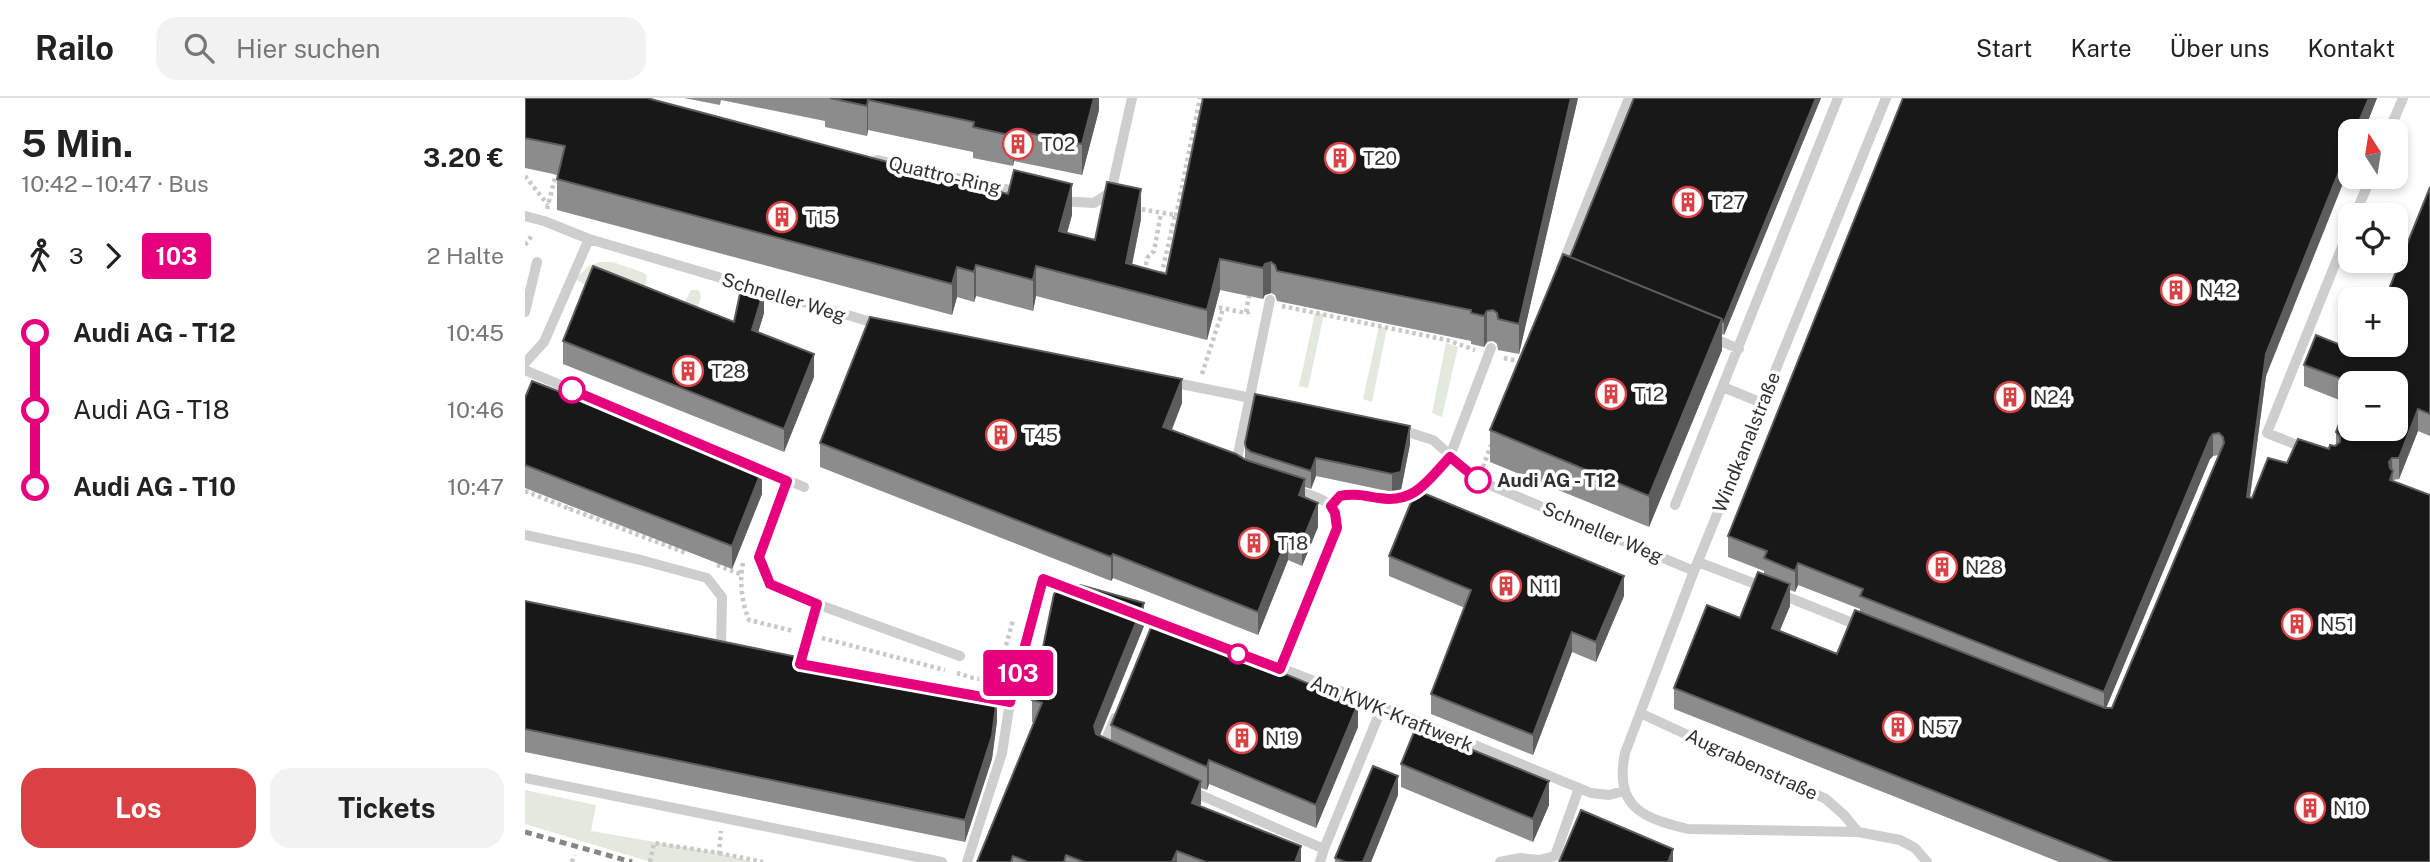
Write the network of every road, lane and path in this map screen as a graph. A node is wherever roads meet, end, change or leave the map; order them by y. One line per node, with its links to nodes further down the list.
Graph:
1 (1132, 98): 14 (lane)
2 (1200, 98): 18 (path)
3 (1629, 98): 29 (lane)
4 (1838, 98): 40 (lane)
5 (1886, 98): 50 (lane, Windkanalstraße)
6 (2403, 98): 7 (lane)
7 (2394, 119)
8 (860, 156): 13 (lane, Quattro-Ring)
9 (559, 164): 11 (path)
10 (525, 176): 15 (path)
11 (556, 177): 12 (path); 15 (path)
12 (565, 179)
13 (1023, 193)
14 (1051, 199)
15 (548, 205): 21 (path)
16 (1124, 206): 17 (path)
17 (1161, 213): 18 (path); 23 (path)
18 (1175, 215): 20 (path); 24 (path)
19 (525, 216): 21 (lane, Schneller Weg)
20 (1184, 217)
21 (544, 220): 22 (lane, Schneller Weg)
22 (589, 239): 36 (lane, Schneller Weg); 42 (lane)
23 (1156, 241): 24 (path); 27 (path)
24 (1168, 244): 28 (path)
25 (2338, 257): 53 (lane)
26 (537, 262): 34 (lane)
27 (1143, 278)
28 (1161, 280)
29 (1571, 280)
30 (1249, 296): 35 (path)
31 (1269, 302): 35 (path); 38 (path); 48 (lane)
32 (1210, 305): 33 (path)
33 (1223, 309): 35 (path); 46 (path)
34 (525, 312)
35 (1246, 313)
36 (885, 326)
37 (1700, 333): 40 (lane)
38 (1468, 348)
39 (1491, 348): 54 (lane)
40 (1739, 349): 47 (lane)
41 (1528, 350): 44 (path)
42 (525, 363)
43 (525, 370): 57 (lane)
44 (1518, 375)
45 (1158, 379): 46 (lane)
46 (1198, 387): 48 (lane)
47 (1723, 387): 50 (lane); 61 (lane)
48 (1251, 398): 49 (lane); 55 (lane)
49 (1274, 403)
50 (1762, 403): 66 (lane, Windkanalstraße)
51 (1387, 427): 54 (lane, Schneller Weg)
52 (1493, 439): 56 (path)
53 (2322, 455)
54 (1450, 457): 56 (lane, Schneller Weg); 62 (lane)
55 (1248, 477)
56 (1478, 480): 66 (lane, Schneller Weg)
57 (787, 481): 58 (lane); 69 (lane)
58 (804, 487)
59 (1286, 489): 62 (lane)
60 (525, 491): 64 (path)
61 (1675, 505)
62 (1331, 506): 81 (lane)
63 (525, 535): 75 (lane)
64 (692, 555)
65 (716, 565): 67 (path)
66 (1696, 566): 72 (lane, Schneller Weg); 86 (lane, Windkanalstraße)
67 (740, 574)
68 (1093, 597): 83 (lane)
69 (817, 604): 77 (lane); 79 (lane)
70 (1118, 607): 71 (lane, Am KWK-Kraftwerk)
71 (1155, 620): 73 (lane); 81 (lane, Am KWK-Kraftwerk)
72 (1864, 627)
73 (1150, 632)
74 (708, 644): 75 (lane)
75 (721, 647): 76 (lane)
76 (734, 650)
77 (960, 656)
78 (786, 661): 79 (lane)
79 (800, 664): 80 (lane)
80 (813, 667)
81 (1280, 669): 85 (lane, Am KWK-Kraftwerk)
82 (971, 695): 83 (lane)
83 (1010, 702): 99 (lane)
84 (1121, 704): 87 (lane)
85 (1382, 707): 90 (lane, Am KWK-Kraftwerk); 93 (lane)
86 (1640, 713): 91 (lane, Windkanalstraße); 92 (lane, Augrabenstraße)
87 (1114, 758)
88 (525, 778): 98 (lane)
89 (1175, 784): 93 (lane)
90 (1579, 788): 91 (lane, Am KWK-Kraftwerk); 101 (lane)
91 (1623, 791): 92 (lane)
92 (1858, 832): 102 (lane)
93 (1324, 849): 100 (lane)
94 (574, 855): 95 (path)
95 (572, 862)
96 (650, 862): 97 (path)
97 (763, 862)
98 (942, 862)
99 (967, 862)
100 (1319, 862)
101 (1500, 862)
102 (1927, 862)

